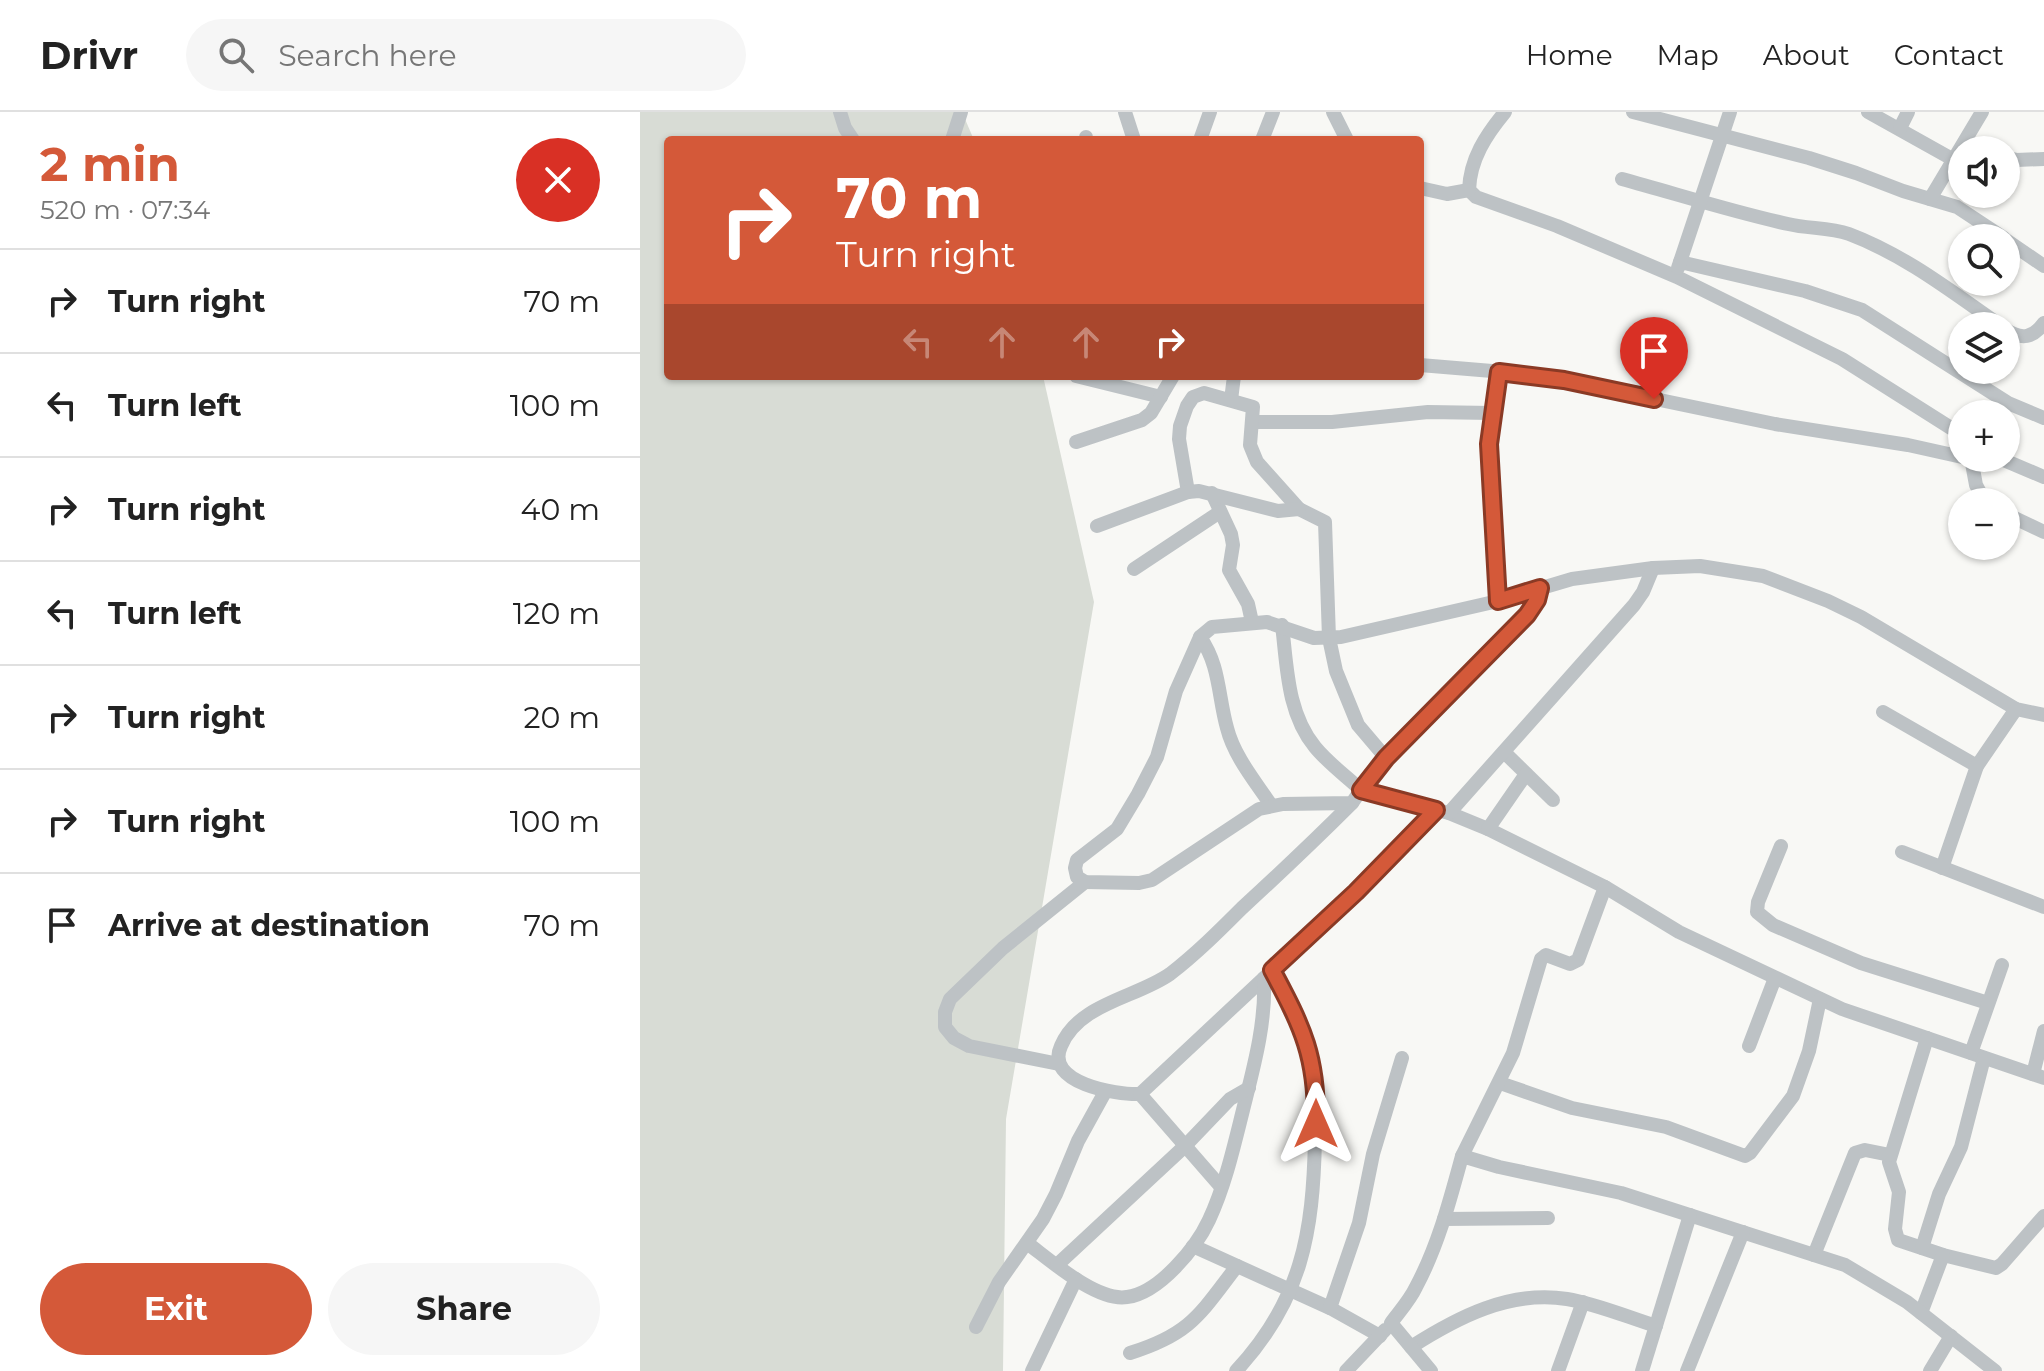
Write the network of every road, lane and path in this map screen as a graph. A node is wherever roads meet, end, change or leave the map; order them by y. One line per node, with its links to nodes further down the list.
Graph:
1 (840, 112): 14 (street)
2 (961, 112): 15 (street)
3 (1125, 112): 16 (street)
4 (1210, 112): 17 (street)
5 (1273, 112): 18 (street)
6 (1333, 112): 19 (street)
7 (1505, 112): 28 (street)
8 (1633, 112): 20 (street)
9 (1730, 112): 20 (street)
10 (1868, 112): 13 (street)
11 (1908, 112): 13 (street)
12 (1982, 112): 21 (street)
13 (1900, 128): 22 (street)
14 (850, 136)
15 (953, 136)
16 (1133, 136)
17 (1201, 136)
18 (1264, 136)
19 (1345, 136)
20 (1723, 136): 29 (street); 30 (street)
21 (1968, 136)
22 (1948, 156)
23 (2044, 159): 24 (street)
24 (2020, 160)
25 (1948, 170): 29 (street)
26 (1622, 179): 30 (street)
27 (1424, 189): 28 (street)
28 (1469, 190): 34 (street)
29 (1930, 199): 31 (street)
30 (1701, 200): 34 (street); 35 (street)
31 (1982, 224)
32 (2020, 249): 33 (street)
33 (2044, 266)
34 (1678, 269): 46 (street); 48 (street)
35 (1981, 312)
36 (2044, 323): 37 (street)
37 (2020, 337)
38 (1424, 365): 39 (street)
39 (1499, 372): 45 (street); 50 (street)
40 (1092, 380): 43 (street)
41 (1171, 380): 43 (street)
42 (1234, 380): 44 (street)
43 (1161, 397): 49 (street)
44 (1231, 400): 47 (street); 53 (street)
45 (1492, 413): 47 (street); 63 (street)
46 (2044, 418)
47 (1252, 422): 55 (street)
48 (1948, 426)
49 (1076, 442)
50 (1948, 454)
51 (2020, 467): 52 (street)
52 (2044, 477)
53 (1188, 492): 54 (street); 58 (street)
54 (1212, 493): 55 (street); 56 (street)
55 (1299, 509): 67 (street)
56 (1220, 512): 61 (street); 64 (street)
57 (2020, 521): 59 (street)
58 (1097, 526)
59 (2044, 532)
60 (1653, 568): 62 (street); 68 (street); 71 (street)
61 (1134, 569)
62 (1540, 588): 63 (street); 72 (street)
63 (1498, 601): 67 (street)
64 (1252, 622): 65 (street); 66 (street)
65 (1282, 625): 67 (street); 75 (street)
66 (1200, 637): 78 (street); 84 (street)
67 (1329, 638): 72 (street)
68 (2016, 709): 70 (street); 73 (street)
69 (1883, 712): 73 (street)
70 (2044, 715)
71 (1504, 752): 74 (street); 79 (street)
72 (1386, 758): 75 (street)
73 (1977, 766): 83 (street)
74 (1526, 774): 76 (street); 80 (street)
75 (1361, 790): 77 (street); 79 (street)
76 (1553, 800)
77 (1352, 803): 78 (street); 97 (street)
78 (1271, 805): 84 (street)
79 (1443, 811): 80 (street); 88 (street)
80 (1488, 829): 85 (street)
81 (1781, 846): 91 (street)
82 (1902, 852): 83 (street)
83 (1942, 868): 86 (street)
84 (1085, 882): 97 (street)
85 (1605, 887): 89 (street); 99 (street)
86 (2044, 907)
87 (2002, 965): 91 (street)
88 (1268, 974): 100 (street); 102 (street); 120 (street)
89 (1775, 978): 90 (street); 94 (street)
90 (1820, 999): 93 (street); 99 (street)
91 (1988, 1003): 95 (street)
92 (2044, 1031): 98 (street)
93 (1927, 1038): 95 (street); 104 (street)
94 (1749, 1046)
95 (1977, 1055): 98 (street); 114 (street)
96 (1402, 1058): 122 (street)
97 (1059, 1064): 101 (street)
98 (2039, 1076)
99 (1500, 1083): 105 (street)
100 (1249, 1088): 103 (street); 106 (street)
101 (1105, 1092): 102 (street); 112 (street)
102 (1140, 1094): 103 (street)
103 (1185, 1146): 106 (street); 117 (street)
104 (1890, 1155): 114 (street); 115 (street)
105 (1462, 1156): 107 (street); 110 (street)
106 (1221, 1187): 113 (street)
107 (1690, 1215): 111 (street); 125 (street)
108 (2044, 1216): 116 (street)
109 (1548, 1218): 110 (street)
110 (1444, 1219): 124 (street)
111 (1743, 1232): 115 (street); 137 (street)
112 (1027, 1243): 117 (street); 126 (street)
113 (1193, 1246): 118 (street); 119 (street)
114 (1922, 1248): 116 (street)
115 (1814, 1255): 123 (street)
116 (1943, 1255): 123 (street)
117 (1057, 1265): 119 (street)
118 (1237, 1266): 120 (street); 130 (street)
119 (1076, 1279): 131 (street)
120 (1292, 1291): 122 (street); 132 (street)
121 (1583, 1302): 125 (street); 129 (street); 135 (street)
122 (1330, 1308): 127 (street)
123 (1921, 1313): 128 (street)
124 (1391, 1323): 127 (street); 129 (street)
125 (1656, 1326): 136 (street)
126 (976, 1327)
127 (1380, 1336): 133 (street)
128 (1951, 1336): 138 (street); 139 (street)
129 (1411, 1347): 134 (street)
130 (1130, 1353)
131 (1032, 1371)
132 (1236, 1371)
133 (1346, 1371)
134 (1431, 1371)
135 (1558, 1371)
136 (1642, 1371)
137 (1687, 1371)
138 (1930, 1371)
139 (1995, 1371)

